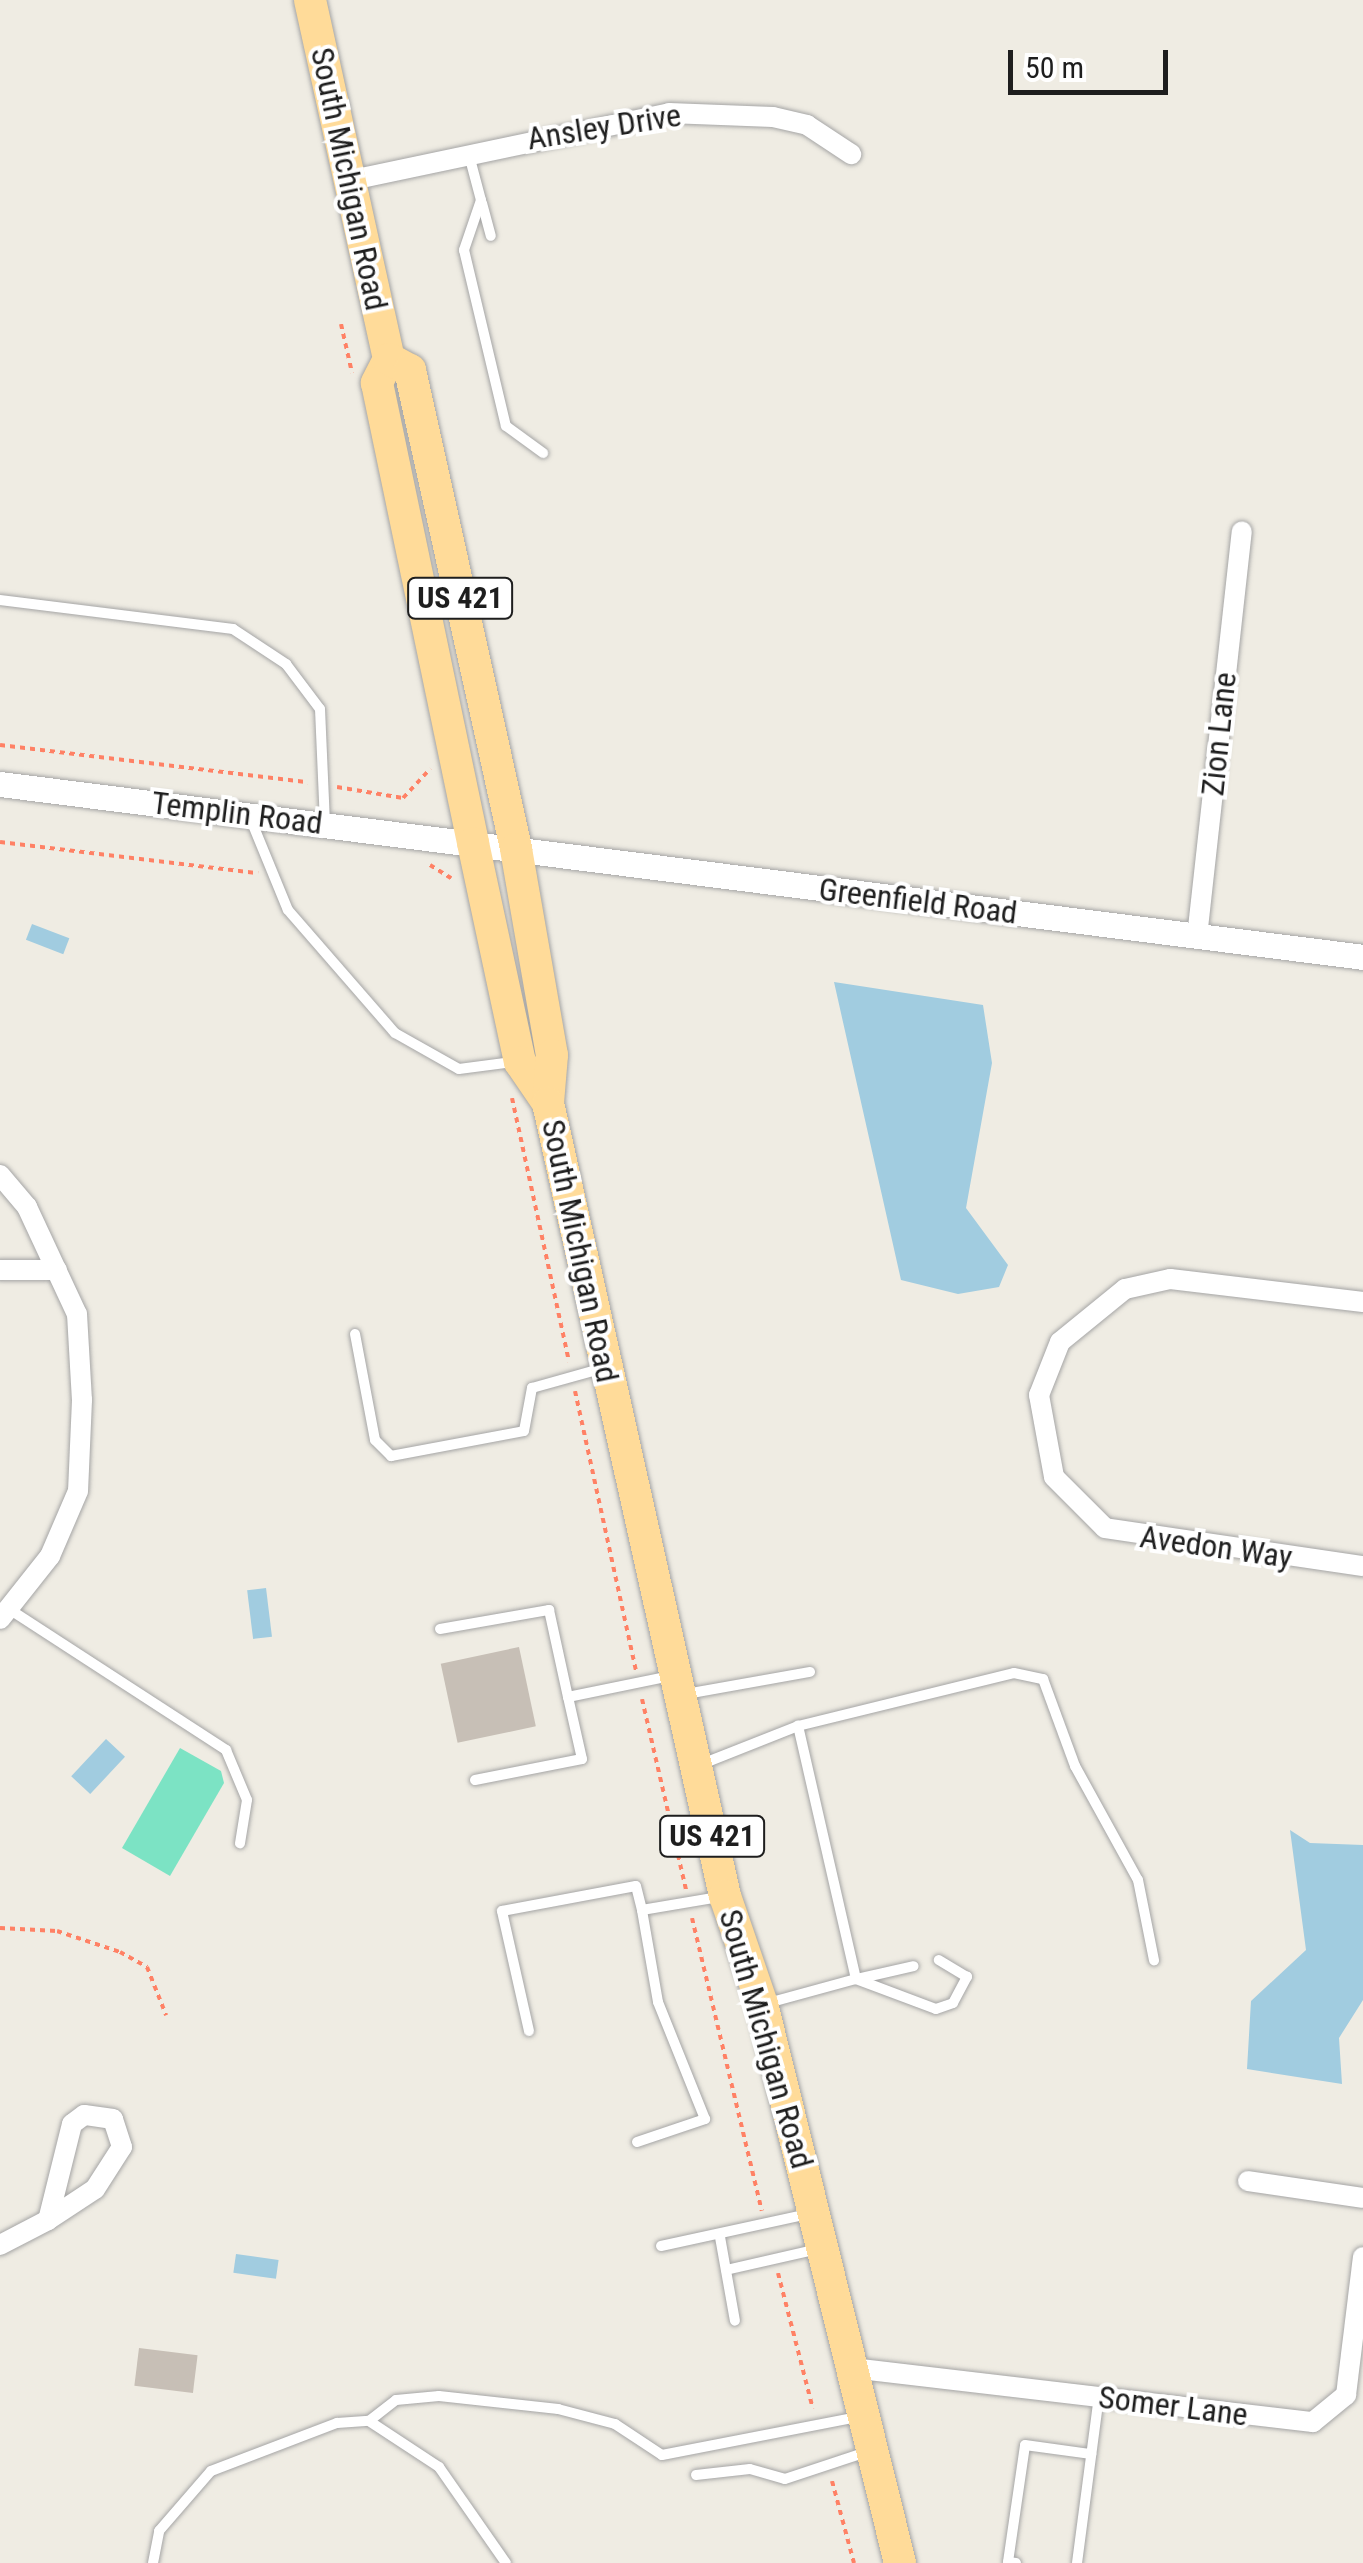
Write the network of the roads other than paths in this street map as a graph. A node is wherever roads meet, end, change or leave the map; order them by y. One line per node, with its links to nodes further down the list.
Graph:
1 (310, 0): 4 (main road, South Michigan Road / US 421)
2 (468, 152): 3 (street, Ansley Drive); 4 (street, Ansley Drive); 5 (lane)
3 (851, 154)
4 (352, 180): 7 (main road, South Michigan Road / US 421)
5 (481, 200): 6 (lane); 8 (lane)
6 (491, 236)
7 (389, 359): 14 (main road, South Michigan Road / US 421); 15 (main road, South Michigan Road / US 421)
8 (542, 453)
9 (1242, 531): 16 (street, Zion Lane)
10 (0, 600): 13 (lane)
11 (0, 784): 12 (street, Templin Road)
12 (248, 814): 13 (street, Templin Road); 18 (lane)
13 (325, 823): 14 (street, Templin Road)
14 (473, 843): 15 (street, Greenfield Road); 18 (main road, South Michigan Road / US 421)
15 (516, 849): 16 (street, Greenfield Road); 19 (main road, South Michigan Road / US 421)
16 (1197, 937): 17 (street, Greenfield Road)
17 (1363, 957)
18 (512, 1062): 19 (main road, South Michigan Road / US 421)
19 (548, 1102): 25 (main road, South Michigan Road / US 421)
20 (0, 1175): 22 (street)
21 (0, 1270): 22 (street)
22 (58, 1270): 27 (street)
23 (1363, 1302): 26 (street, Avedon Way)
24 (355, 1334): 25 (lane)
25 (605, 1368): 30 (main road, South Michigan Road / US 421)
26 (1363, 1566)
27 (4, 1614): 35 (lane)
28 (440, 1629): 31 (lane)
29 (810, 1672): 30 (lane)
30 (678, 1685): 31 (lane); 33 (main road, South Michigan Road / US 421)
31 (568, 1697): 34 (lane)
32 (798, 1726): 33 (lane); 39 (lane); 41 (lane)
33 (696, 1766): 36 (main road, South Michigan Road / US 421)
34 (475, 1780)
35 (240, 1842)
36 (725, 1896): 37 (lane); 42 (main road, South Michigan Road / US 421)
37 (642, 1910): 43 (lane); 44 (lane)
38 (939, 1960): 41 (lane)
39 (1154, 1960)
40 (914, 1966): 41 (lane)
41 (856, 1979): 42 (lane)
42 (762, 2004): 47 (main road, South Michigan Road / US 421)
43 (529, 2031)
44 (637, 2142)
45 (1248, 2182): 46 (street)
46 (1363, 2198)
47 (814, 2212): 49 (lane); 52 (main road, South Michigan Road / US 421)
48 (48, 2220): 48 (street); 50 (street)
49 (720, 2237): 51 (lane); 54 (lane)
50 (0, 2245)
51 (661, 2246)
52 (823, 2248): 54 (lane); 56 (main road, South Michigan Road / US 421)
53 (1363, 2257): 57 (street, Somer Lane)
54 (726, 2270): 55 (lane)
55 (735, 2321)
56 (852, 2368): 57 (street, Somer Lane); 58 (main road, South Michigan Road / US 421)
57 (1099, 2397): 61 (lane)
58 (864, 2415): 59 (lane); 60 (main road, South Michigan Road / US 421)
59 (369, 2422): 63 (lane); 64 (lane)
60 (870, 2451): 62 (lane); 65 (main road, South Michigan Road / US 421)
61 (1091, 2454): 66 (lane); 67 (lane)
62 (696, 2475)
63 (153, 2563)
64 (506, 2563)
65 (900, 2563)
66 (1016, 2563)
67 (1077, 2563)

